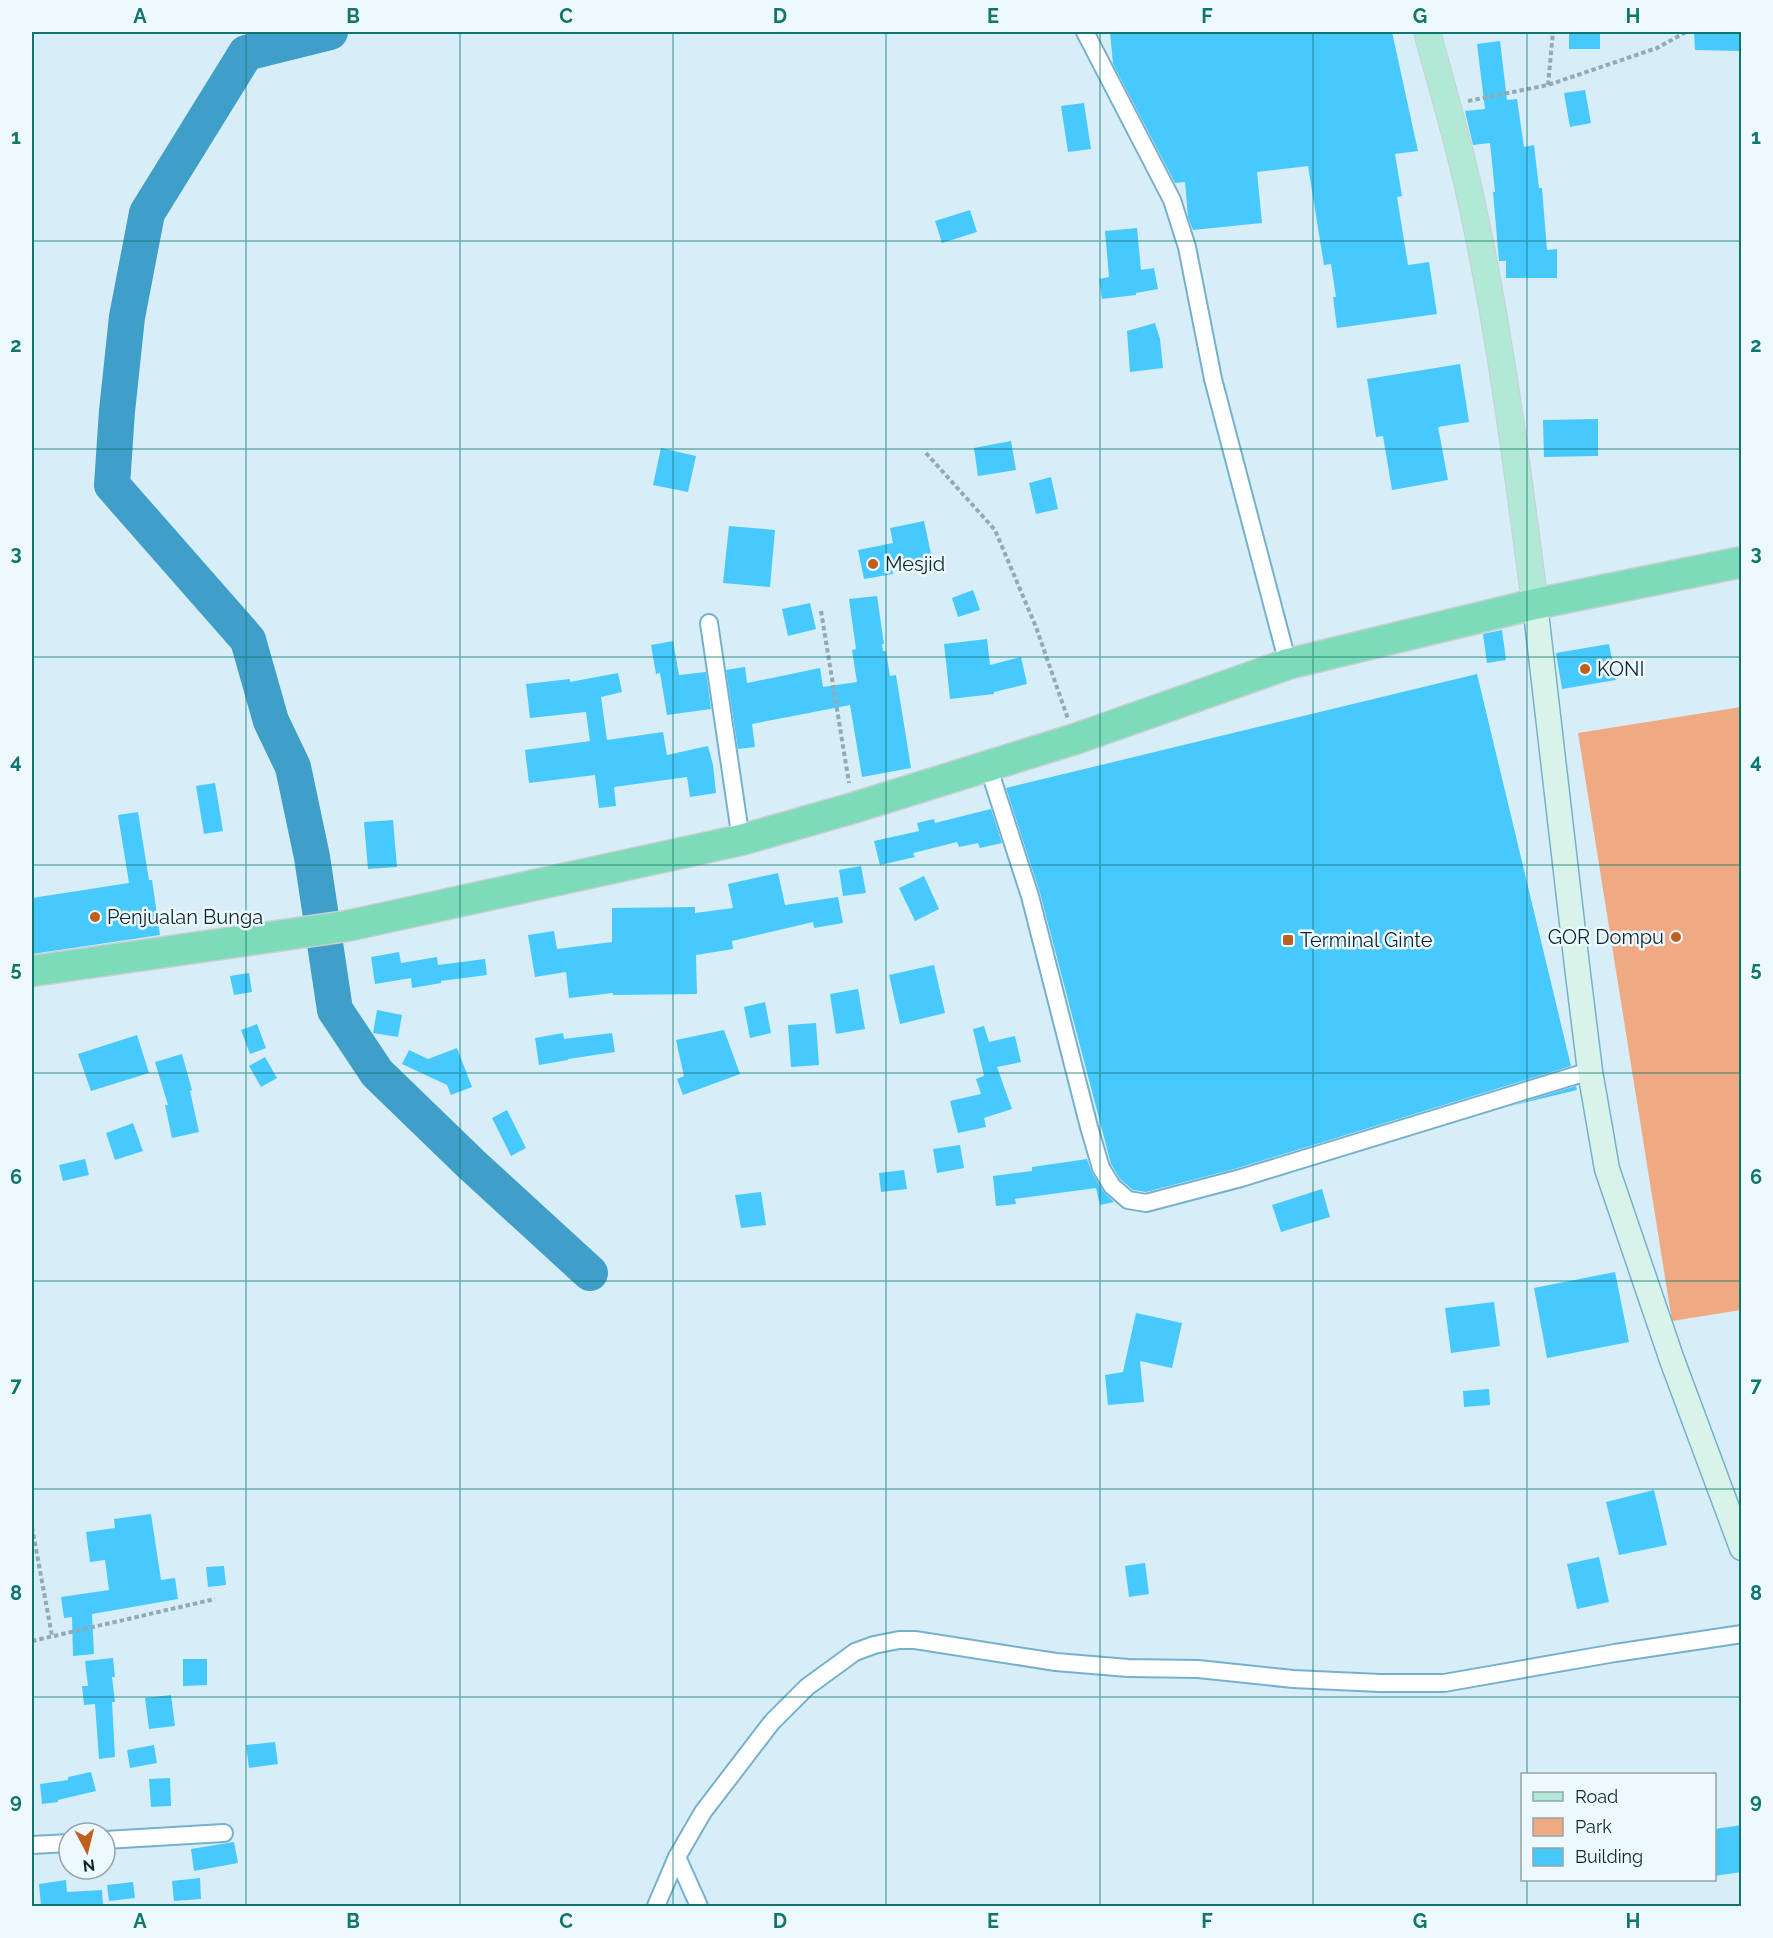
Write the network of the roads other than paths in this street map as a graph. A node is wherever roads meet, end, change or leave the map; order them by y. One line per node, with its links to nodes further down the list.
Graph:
1 (1085, 32): 6 (street)
2 (1427, 32): 4 (main road)
3 (1742, 562): 4 (highway)
4 (1536, 604): 6 (highway); 10 (street)
5 (709, 623): 8 (street)
6 (1288, 664): 7 (highway)
7 (988, 766): 8 (highway); 10 (street)
8 (741, 840): 9 (highway)
9 (32, 971)
10 (1590, 1071): 11 (street)
11 (1742, 1548)
12 (1742, 1634): 17 (street)
13 (224, 1833): 14 (street)
14 (117, 1839)
15 (57, 1843): 16 (street)
16 (32, 1845)
17 (677, 1857): 18 (street); 19 (street)
18 (656, 1906)
19 (699, 1906)

